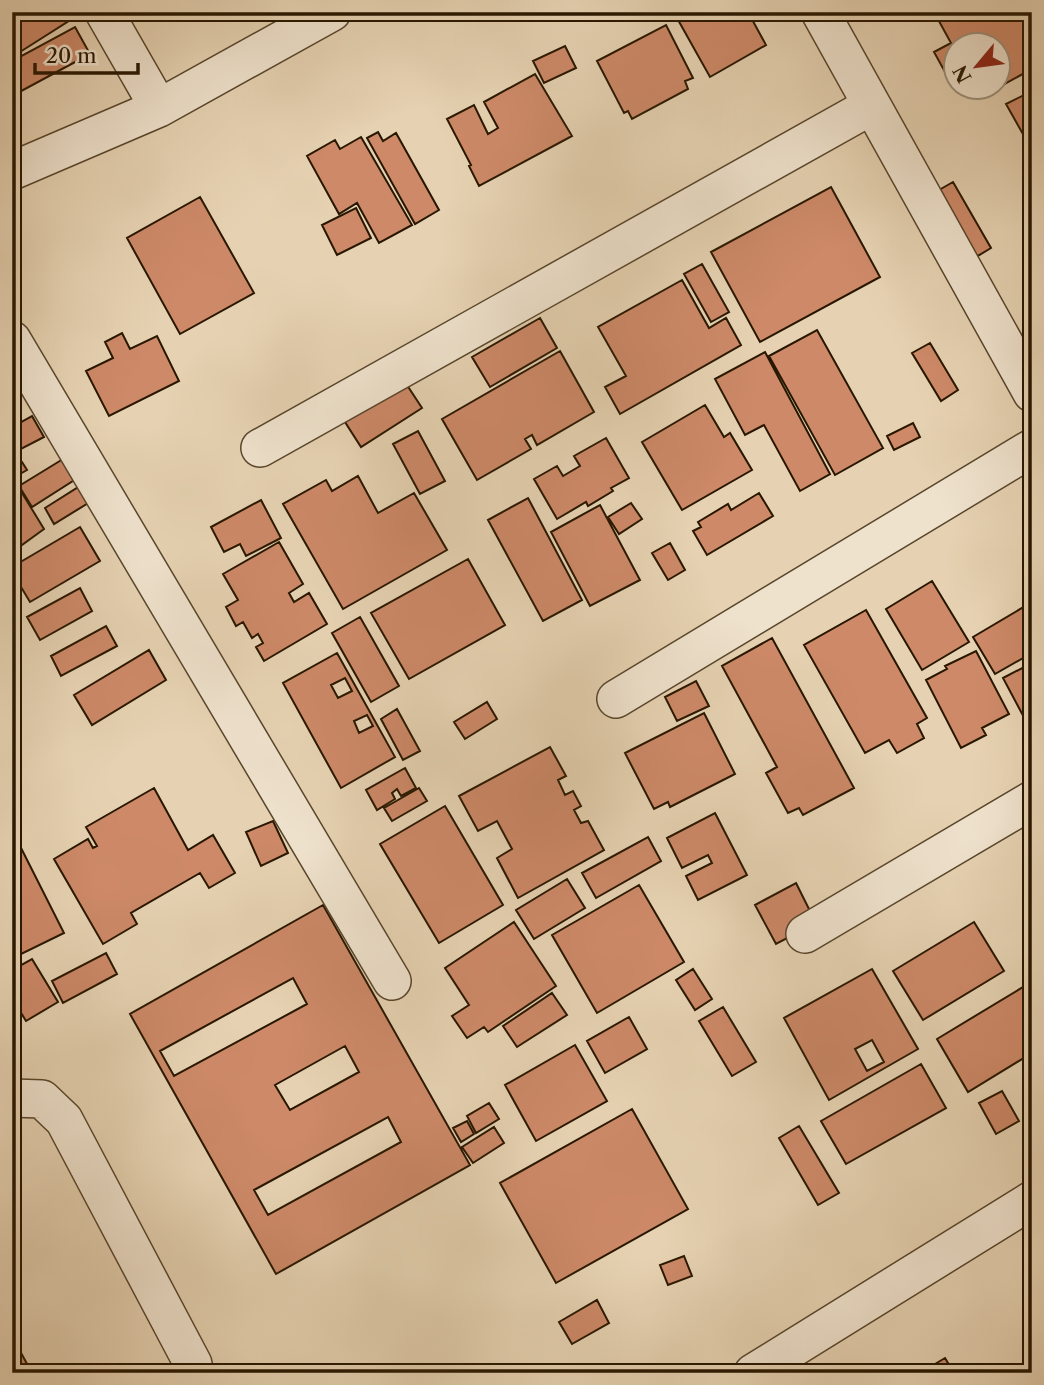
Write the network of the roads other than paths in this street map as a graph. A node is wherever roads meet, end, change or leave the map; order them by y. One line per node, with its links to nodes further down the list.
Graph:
1 (104, 12): 5 (street)
2 (332, 12): 5 (street)
3 (820, 12): 4 (street)
4 (872, 106): 8 (street); 9 (street)
5 (159, 108): 6 (street)
6 (12, 172)
7 (12, 340): 14 (street)
8 (1032, 393)
9 (260, 448)
10 (1032, 448): 11 (street)
11 (616, 699)
12 (1032, 800): 13 (street)
13 (805, 934)
14 (393, 981)
15 (12, 1098): 17 (street)
16 (1032, 1200): 18 (street)
17 (194, 1373)
18 (753, 1373)

